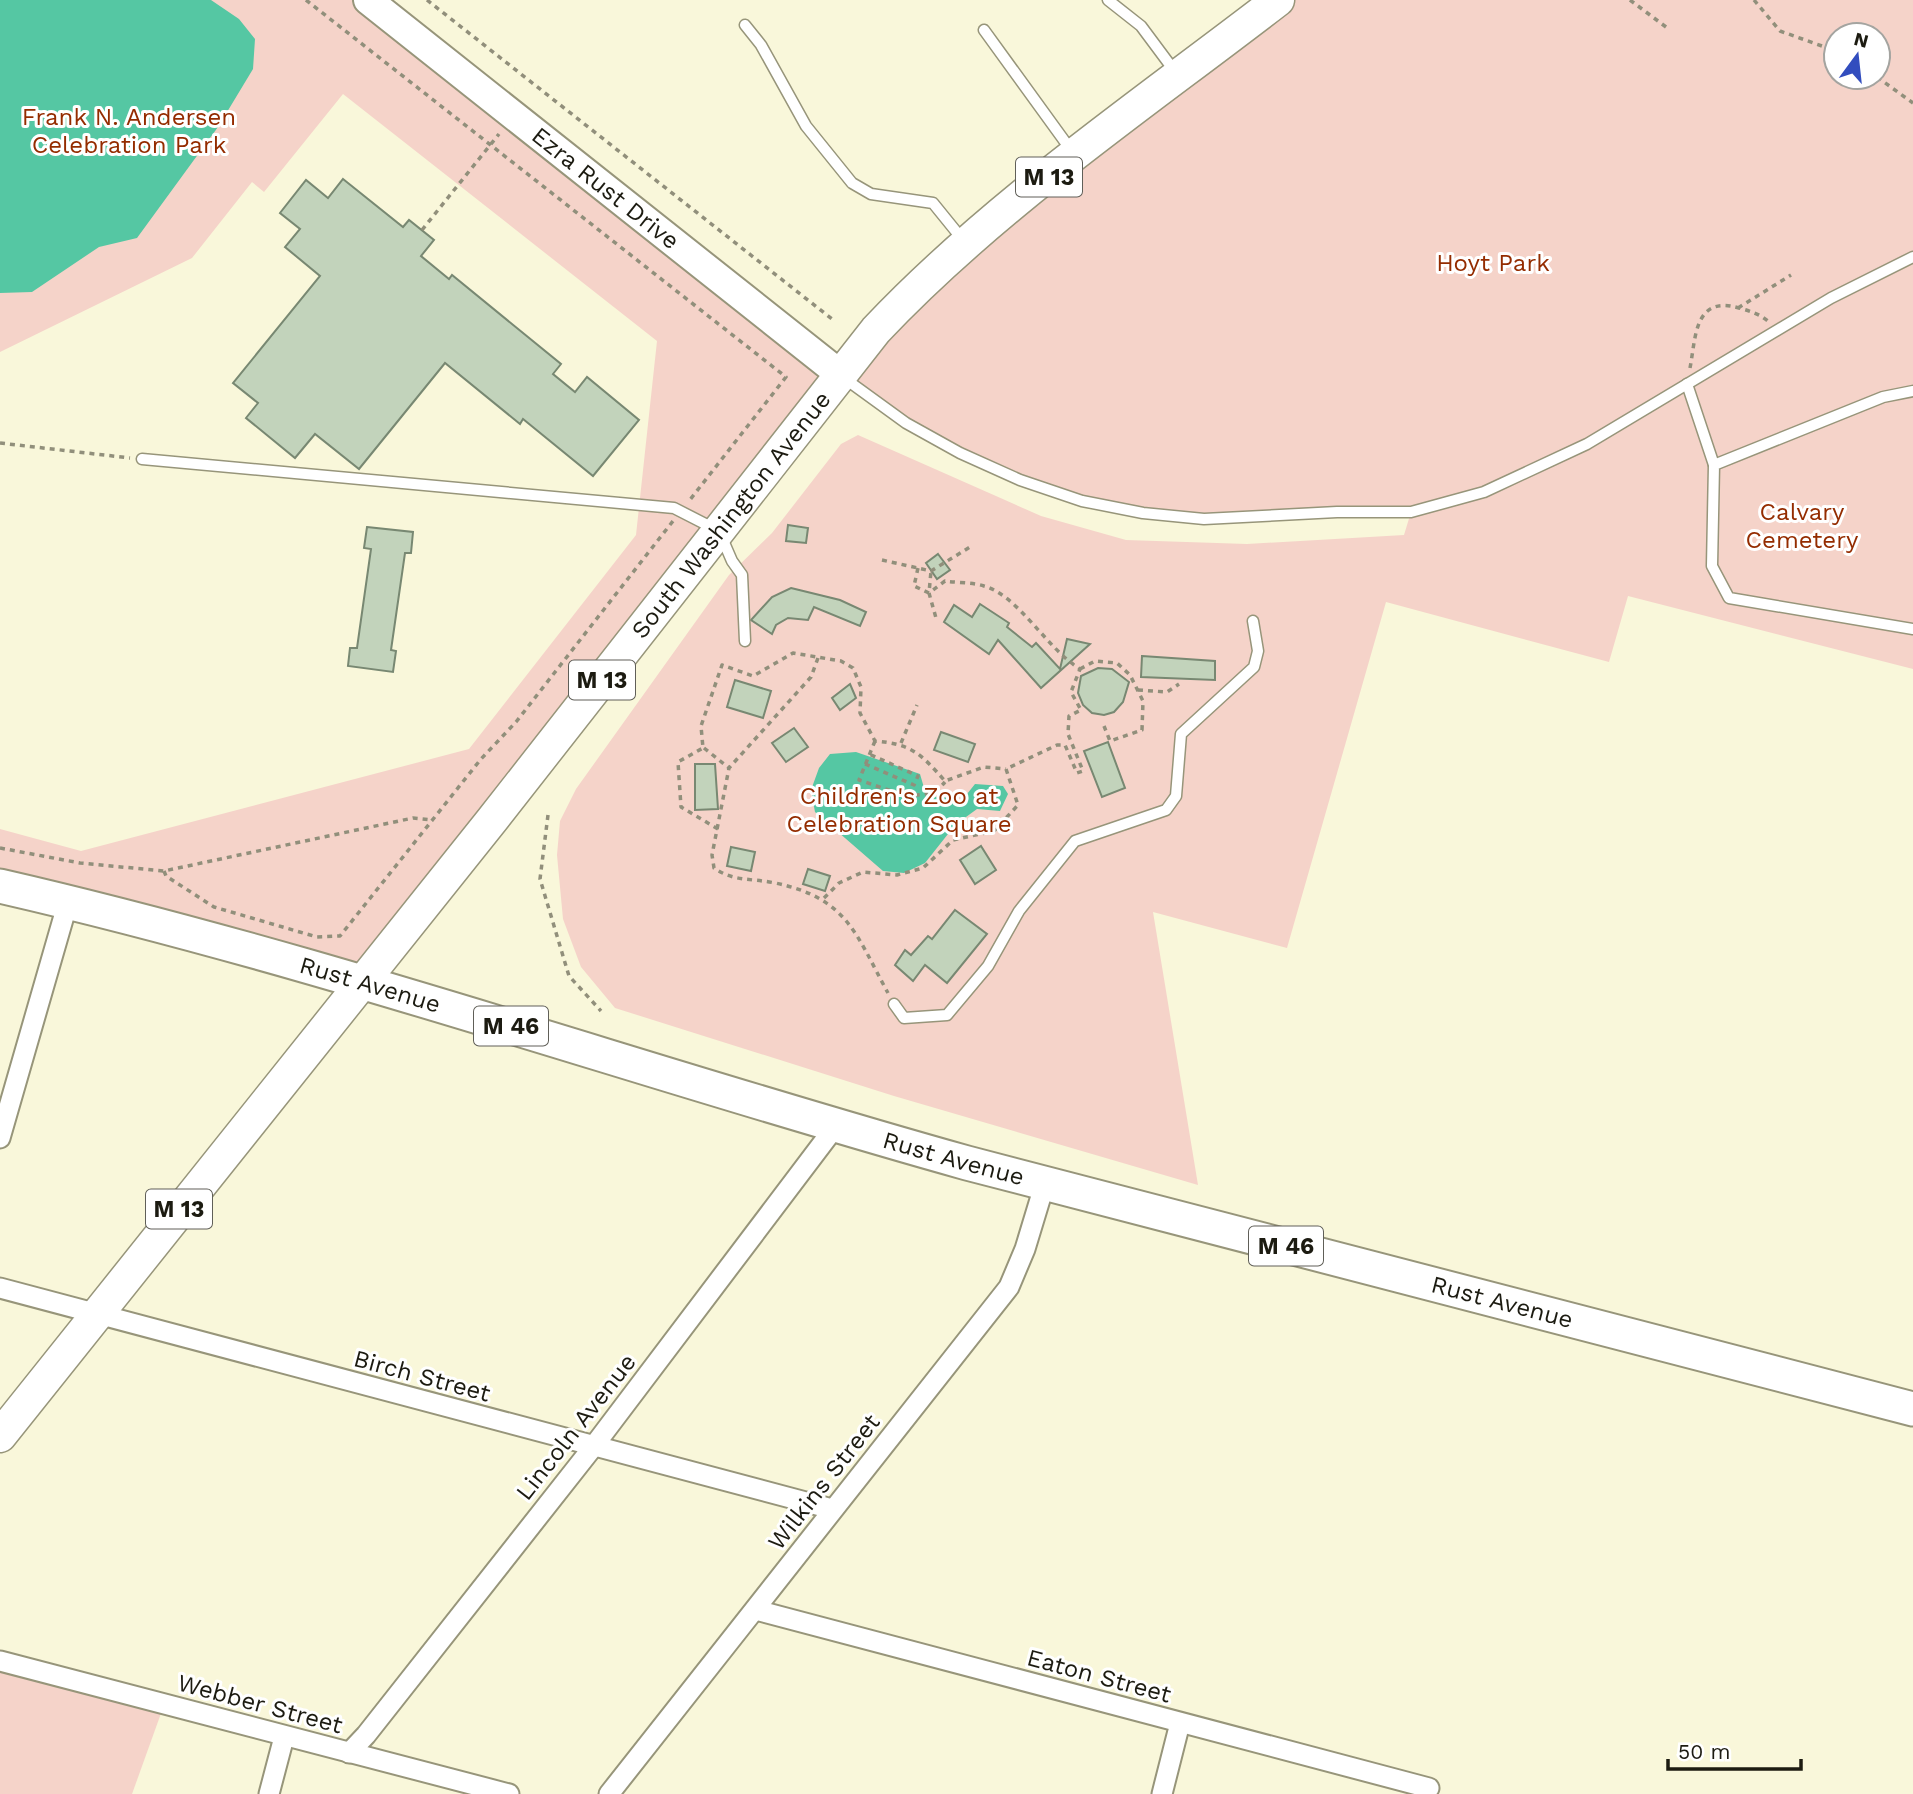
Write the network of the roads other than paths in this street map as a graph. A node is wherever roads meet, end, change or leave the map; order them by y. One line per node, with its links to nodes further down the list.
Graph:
1 (368, 0): 10 (main road, Ezra Rust Drive)
2 (1108, 0): 6 (lane)
3 (1278, 0): 6 (main road, South Washington Avenue / M 13)
4 (745, 25): 8 (lane)
5 (984, 30): 7 (lane)
6 (1178, 77): 7 (main road, South Washington Avenue / M 13)
7 (1076, 156): 8 (main road, South Washington Avenue / M 13)
8 (965, 243): 10 (main road, South Washington Avenue / M 13)
9 (1913, 257): 11 (lane)
10 (841, 375): 11 (lane); 15 (main road, South Washington Avenue / M 13)
11 (1687, 384): 14 (lane)
12 (1913, 391): 14 (lane)
13 (142, 459): 15 (lane)
14 (1714, 465): 17 (lane)
15 (719, 531): 18 (lane); 21 (main road, South Washington Avenue / M 13)
16 (1253, 621): 22 (lane)
17 (1913, 629)
18 (745, 641)
19 (0, 886): 20 (highway, Rust Avenue / M 46)
20 (68, 902): 21 (highway, Rust Avenue / M 46); 24 (street)
21 (359, 983): 23 (highway, Rust Avenue / M 46); 27 (main road, South Washington Avenue / M 13)
22 (894, 1004)
23 (835, 1127): 25 (highway, Rust Avenue / M 46); 30 (street, Lincoln Avenue)
24 (0, 1138)
25 (1045, 1183): 28 (highway, Rust Avenue / M 46); 31 (street, Wilkins Street)
26 (0, 1288): 27 (street, Birch Street)
27 (96, 1314): 29 (main road, South Washington Avenue / M 13); 30 (street, Birch Street)
28 (1913, 1409)
29 (0, 1436)
30 (593, 1447): 31 (street, Birch Street); 36 (street, Lincoln Avenue)
31 (832, 1509): 32 (street, Wilkins Street)
32 (756, 1610): 34 (street, Eaton Street); 40 (street, Wilkins Street)
33 (0, 1661): 35 (street, Webber Street)
34 (1180, 1723): 37 (street, Eaton Street); 41 (street)
35 (284, 1737): 36 (street, Webber Street); 38 (street)
36 (349, 1753): 39 (street, Webber Street)
37 (1429, 1788)
38 (269, 1794)
39 (509, 1794)
40 (609, 1794)
41 (1162, 1794)

